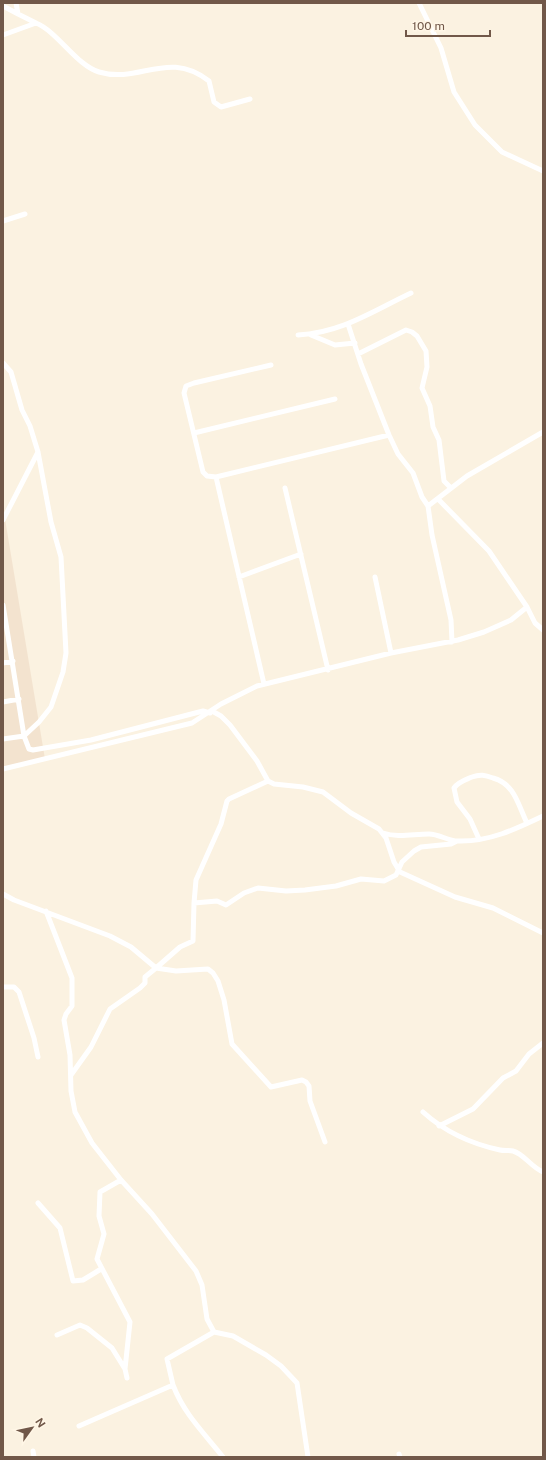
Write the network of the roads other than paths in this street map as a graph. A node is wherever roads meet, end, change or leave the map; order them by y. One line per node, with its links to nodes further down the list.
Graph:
1 (16, 3): 4 (street)
2 (419, 3): 8 (street)
3 (3, 6): 4 (street)
4 (18, 14): 5 (street)
5 (36, 23): 6 (street); 7 (street)
6 (3, 35)
7 (250, 99)
8 (543, 172)
9 (24, 214): 10 (street)
10 (3, 221)
11 (411, 293): 12 (street)
12 (348, 324): 14 (street); 15 (street)
13 (298, 335): 14 (street)
14 (311, 335): 15 (street)
15 (355, 343): 16 (street)
16 (358, 354): 22 (street); 25 (street)
17 (3, 363): 23 (street)
18 (271, 364): 21 (street)
19 (335, 398): 21 (street)
20 (543, 432): 25 (street)
21 (194, 434): 24 (street)
22 (390, 435): 24 (street); 28 (street)
23 (38, 452): 29 (street); 45 (street)
24 (216, 477): 31 (street)
25 (450, 487): 27 (street)
26 (285, 488): 30 (street)
27 (438, 499): 28 (street); 34 (street)
28 (428, 506): 36 (street)
29 (3, 520)
30 (301, 554): 31 (street); 40 (street)
31 (239, 577): 41 (street)
32 (375, 577): 37 (street)
33 (3, 605): 38 (street)
34 (527, 607): 35 (street); 36 (street)
35 (543, 630)
36 (452, 642): 37 (street)
37 (390, 653): 40 (street)
38 (13, 662): 39 (street); 42 (street)
39 (3, 663)
40 (328, 670): 41 (street)
41 (264, 684): 44 (street)
42 (19, 699): 43 (street); 45 (street)
43 (3, 702)
44 (211, 712): 45 (street); 47 (street); 48 (street)
45 (24, 736): 46 (street)
46 (3, 739)
47 (3, 769)
48 (268, 781): 51 (street); 56 (street)
49 (543, 816): 50 (street)
50 (527, 823): 52 (street); 52 (street)
51 (383, 833): 53 (street); 54 (street)
52 (479, 839): 53 (street)
53 (457, 841): 54 (street)
54 (399, 870): 56 (street); 58 (street)
55 (3, 894): 57 (street)
56 (194, 903): 59 (street)
57 (46, 911): 59 (street); 63 (street)
58 (543, 933)
59 (156, 968): 63 (street); 66 (street)
60 (3, 987): 62 (street)
61 (543, 1044): 65 (street)
62 (38, 1057)
63 (70, 1076): 68 (street)
64 (423, 1112): 65 (street)
65 (439, 1126): 67 (street)
66 (326, 1142)
67 (543, 1172)
68 (121, 1180): 70 (street); 71 (street)
69 (38, 1203): 70 (street)
70 (101, 1269): 73 (street)
71 (214, 1332): 75 (street); 78 (street)
72 (58, 1335): 73 (street)
73 (125, 1369): 74 (street)
74 (127, 1378)
75 (173, 1384): 76 (street); 77 (street)
76 (79, 1426)
77 (223, 1457)
78 (308, 1457)

